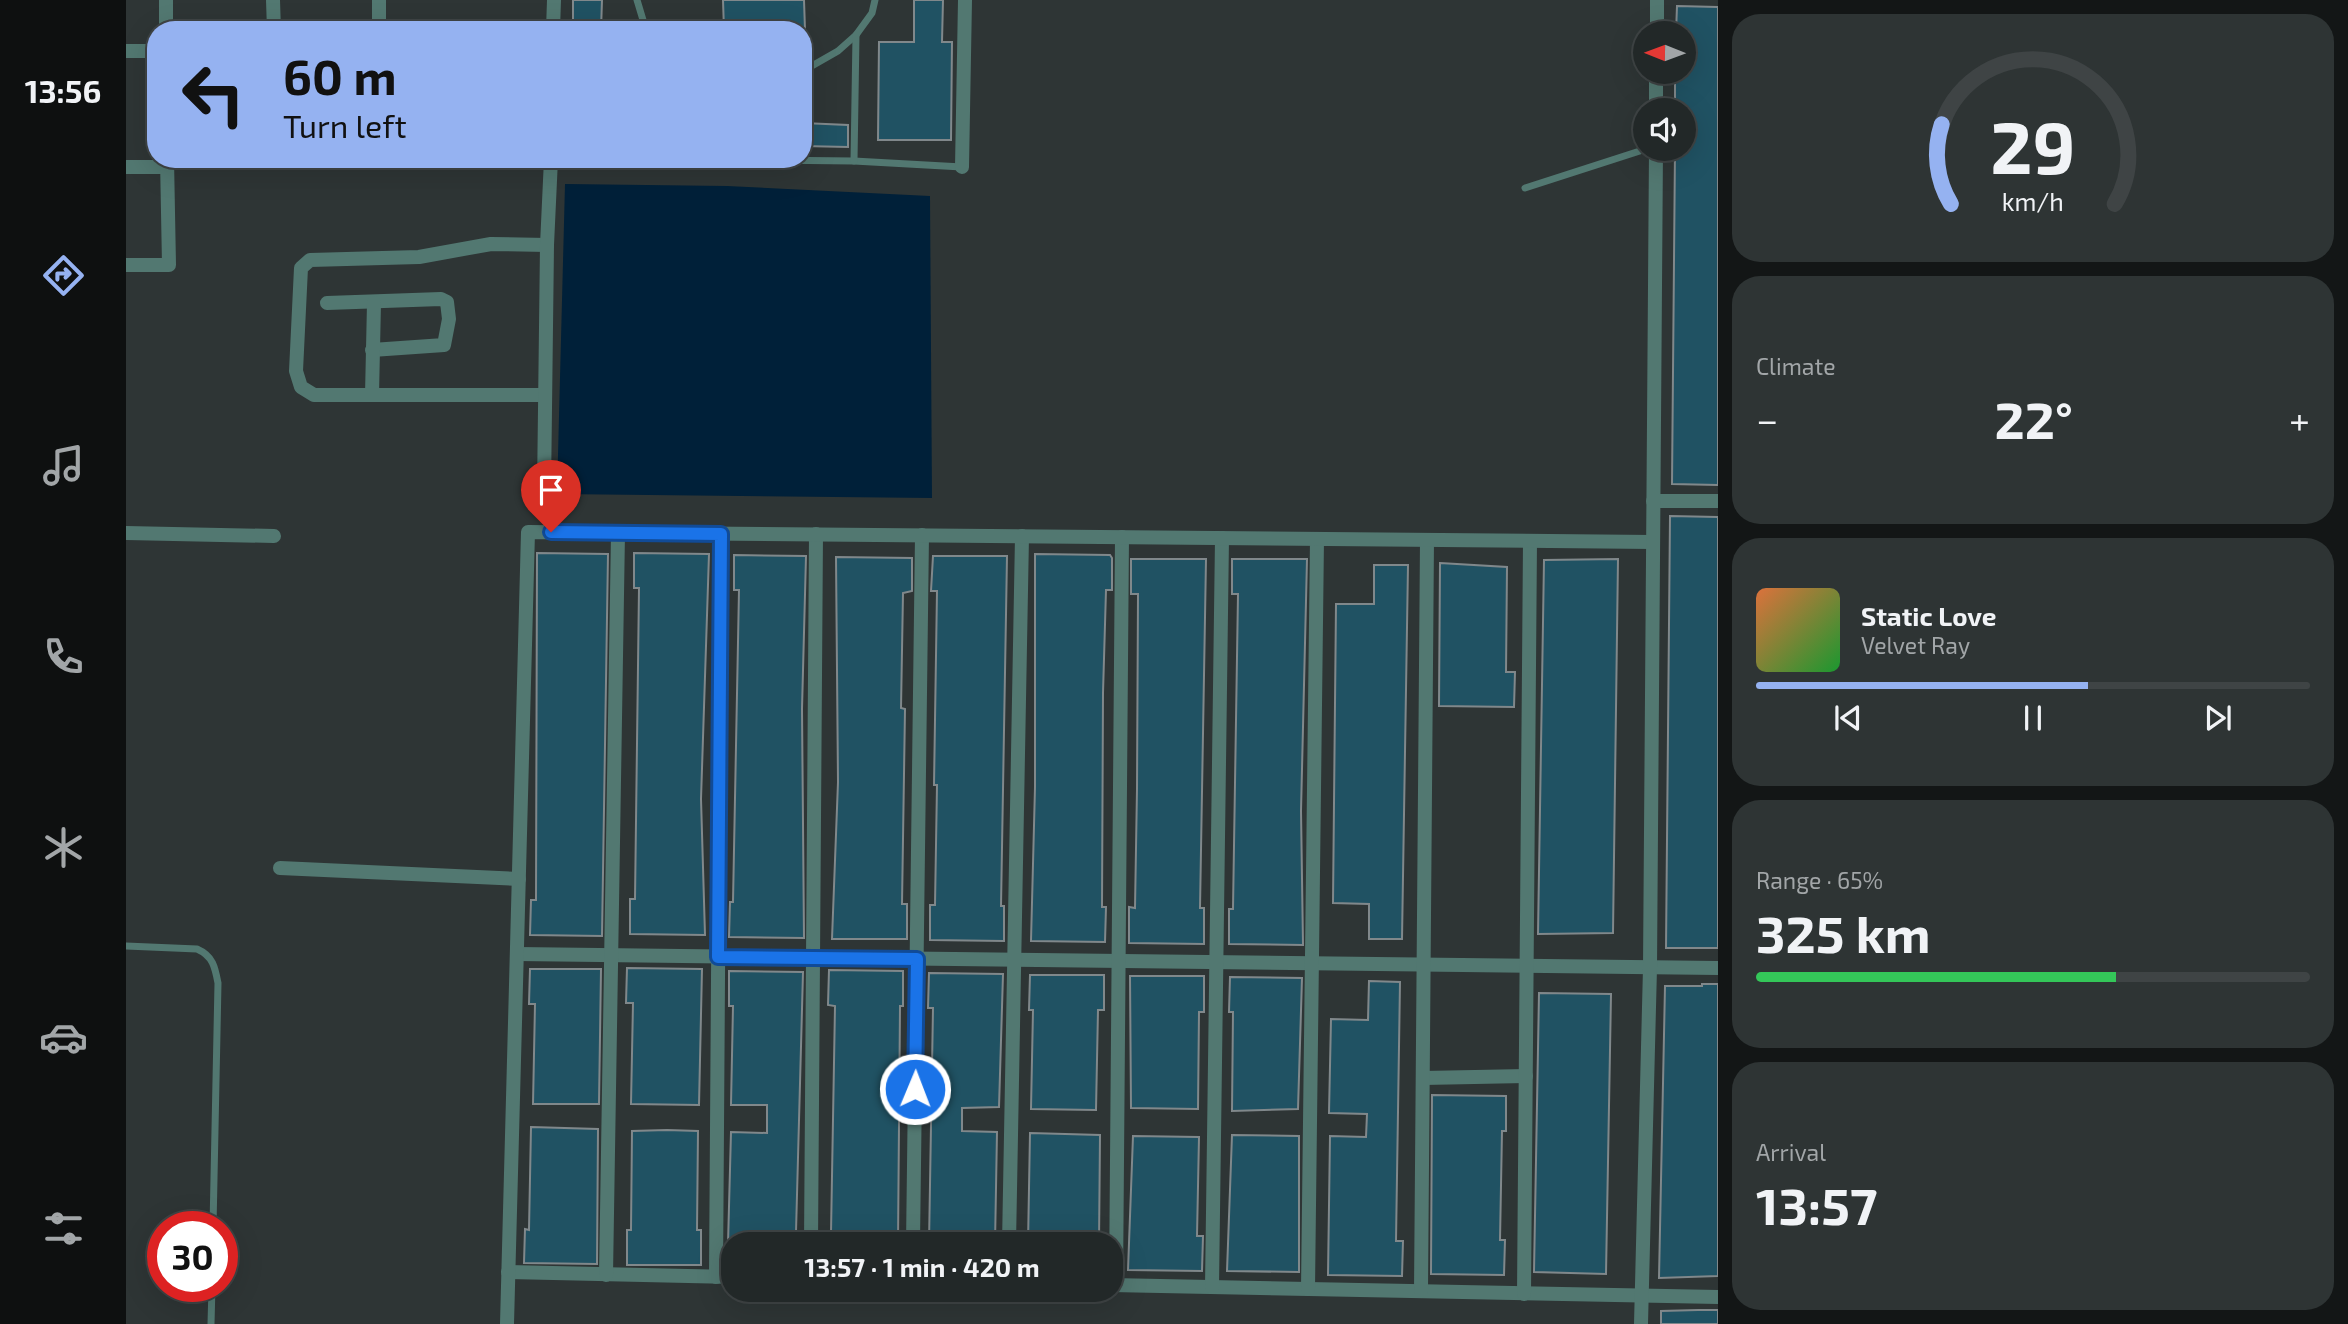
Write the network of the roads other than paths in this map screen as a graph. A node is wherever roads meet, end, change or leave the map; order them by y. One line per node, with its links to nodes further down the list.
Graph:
1 (166, 0): 9 (street)
2 (273, 0): 10 (street)
3 (379, 0): 11 (street)
4 (554, 0): 12 (street)
5 (637, 0): 13 (lane)
6 (875, 0): 15 (lane)
7 (965, 0): 25 (street)
8 (1657, 0): 14 (street)
9 (166, 21)
10 (274, 21)
11 (379, 21)
12 (554, 21)
13 (643, 21)
14 (1657, 21)
15 (856, 36): 18 (lane); 21 (lane)
16 (126, 51): 17 (street)
17 (147, 51)
18 (812, 66)
19 (1633, 153): 28 (lane)
20 (812, 161): 21 (lane)
21 (854, 161): 25 (lane)
22 (1656, 161): 37 (street)
23 (147, 165): 24 (street)
24 (126, 167)
25 (962, 167)
26 (167, 168): 30 (street)
27 (551, 168): 29 (street)
28 (1525, 188)
29 (547, 245): 34 (street); 35 (street)
30 (126, 265)
31 (327, 303): 32 (street)
32 (374, 303): 33 (street); 33 (street)
33 (372, 350): 34 (street)
34 (372, 395): 35 (street)
35 (545, 395): 36 (street)
36 (544, 491)
37 (1653, 501): 38 (street); 51 (street)
38 (1718, 501)
39 (126, 533): 44 (street)
40 (618, 533): 41 (street); 53 (street); 56 (street)
41 (721, 534): 42 (street); 57 (street)
42 (816, 534): 43 (street); 58 (street)
43 (922, 535): 45 (street); 59 (street)
44 (274, 536)
45 (1022, 536): 46 (street); 60 (street)
46 (1122, 537): 47 (street); 61 (street)
47 (1222, 538): 48 (street); 62 (street)
48 (1317, 539): 49 (street); 63 (street)
49 (1427, 540): 50 (street); 64 (street)
50 (1530, 541): 51 (street); 65 (street)
51 (1653, 542): 66 (street)
52 (281, 868): 53 (street)
53 (519, 879): 55 (street)
54 (126, 946): 70 (lane)
55 (517, 954): 56 (street); 75 (street)
56 (611, 956): 57 (street); 76 (street)
57 (718, 957): 58 (street); 77 (street)
58 (813, 958): 59 (street); 71 (street)
59 (917, 959): 60 (street); 72 (street)
60 (1014, 960): 61 (street); 73 (street)
61 (1119, 962): 62 (street); 74 (street)
62 (1216, 963): 63 (street); 80 (street)
63 (1312, 964): 64 (street); 81 (street)
64 (1423, 965): 65 (street); 69 (street)
65 (1527, 966): 66 (street); 68 (street)
66 (1650, 968): 67 (street); 84 (street)
67 (1718, 968)
68 (1526, 1076): 69 (street); 83 (street)
69 (1423, 1078): 82 (street)
70 (213, 1211)
71 (811, 1232)
72 (913, 1232)
73 (1009, 1232)
74 (1115, 1232)
75 (508, 1272): 76 (street); 88 (street)
76 (606, 1275): 77 (street)
77 (716, 1277): 78 (street)
78 (721, 1277)
79 (1123, 1285): 80 (street)
80 (1212, 1287): 81 (street)
81 (1308, 1289): 82 (street)
82 (1420, 1292): 83 (street)
83 (1524, 1294): 84 (street)
84 (1642, 1296): 85 (street); 89 (street)
85 (1718, 1297)
86 (212, 1302): 87 (lane)
87 (211, 1324)
88 (507, 1324)
89 (1641, 1324)

